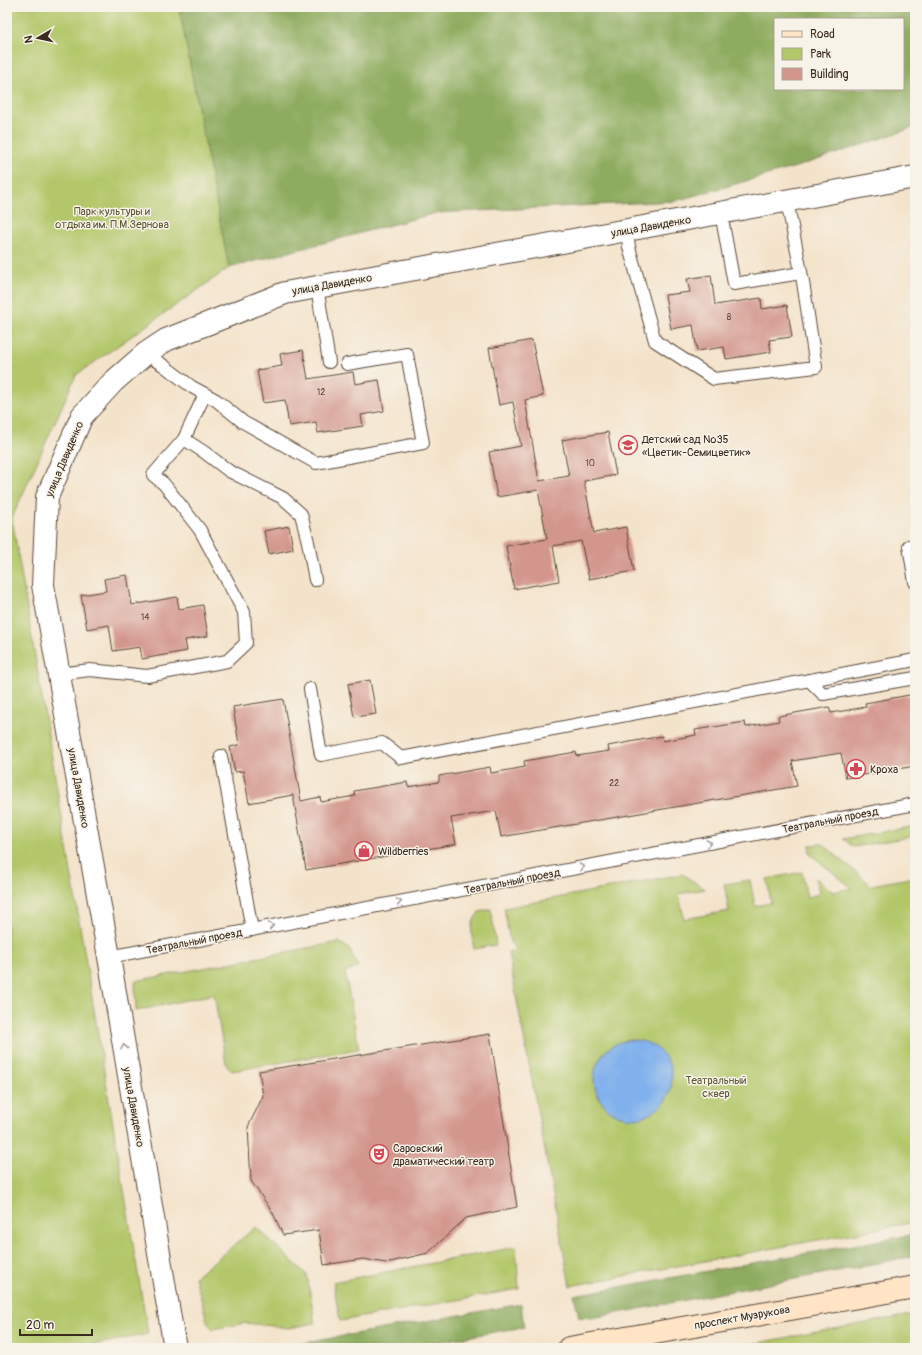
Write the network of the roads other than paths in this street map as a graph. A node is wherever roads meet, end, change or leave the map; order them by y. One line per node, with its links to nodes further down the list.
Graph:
1 (915, 177): 2 (street, улица Давиденко)
2 (787, 201): 3 (street, улица Давиденко); 5 (lane)
3 (721, 213): 4 (street, улица Давиденко); 5 (lane)
4 (627, 231): 5 (lane); 6 (street, улица Давиденко)
5 (801, 273)
6 (317, 287): 7 (street, улица Давиденко); 8 (lane)
7 (146, 354): 10 (lane); 16 (street, улица Давиденко)
8 (329, 362)
9 (346, 364): 10 (lane)
10 (205, 394): 11 (lane)
11 (184, 439): 13 (lane); 16 (lane)
12 (915, 545): 14 (lane)
13 (315, 580)
14 (915, 582)
15 (915, 660): 18 (lane)
16 (59, 674): 23 (street, улица Давиденко)
17 (915, 678): 18 (lane)
18 (809, 680): 19 (lane)
19 (310, 689)
20 (221, 756): 22 (lane)
21 (915, 804): 22 (lane, Театральный проезд, one-way to 21)
22 (252, 930): 23 (lane, Театральный проезд)
23 (109, 957): 25 (street, улица Давиденко, one-way to 23)
24 (915, 1287): 26 (main road, проспект Музрукова)
25 (175, 1348)
26 (569, 1348)

